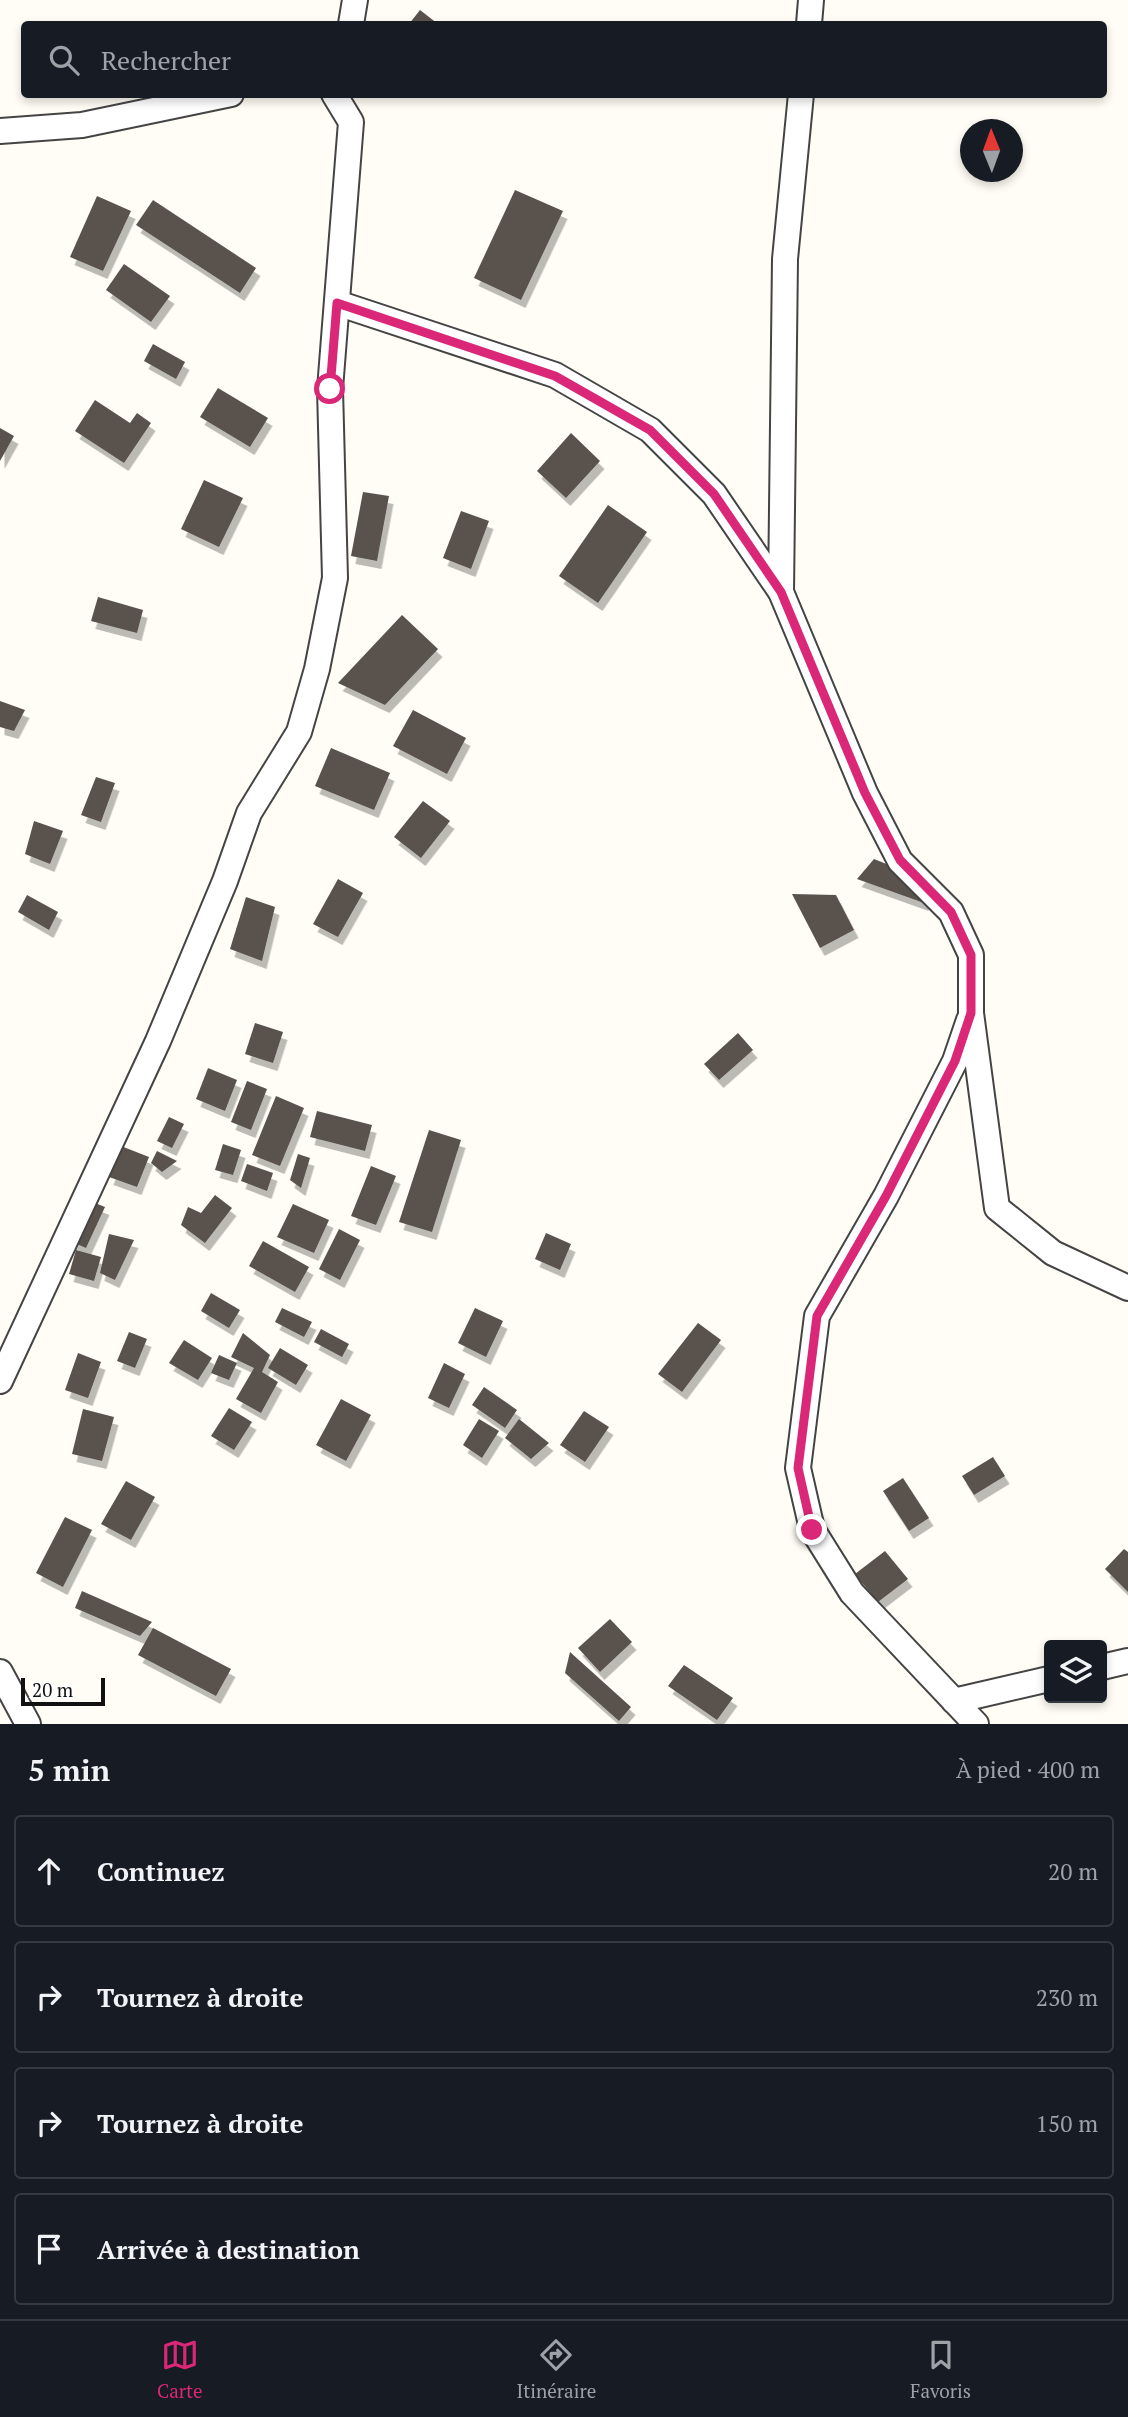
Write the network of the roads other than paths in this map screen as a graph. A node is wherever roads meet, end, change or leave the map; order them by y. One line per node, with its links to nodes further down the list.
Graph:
1 (355, 0): 3 (street)
2 (811, 0): 4 (street)
3 (352, 21)
4 (809, 21)
5 (212, 98): 8 (street)
6 (338, 98): 9 (street)
7 (802, 98): 10 (street)
8 (0, 131)
9 (337, 303): 10 (street); 13 (street)
10 (781, 592): 11 (street)
11 (971, 1013): 12 (street); 18 (street)
12 (1128, 1288)
13 (0, 1381)
14 (1128, 1661): 15 (street)
15 (1107, 1666)
16 (0, 1672): 19 (street)
17 (1044, 1680): 18 (street)
18 (954, 1701): 20 (street)
19 (28, 1724)
20 (976, 1724)

